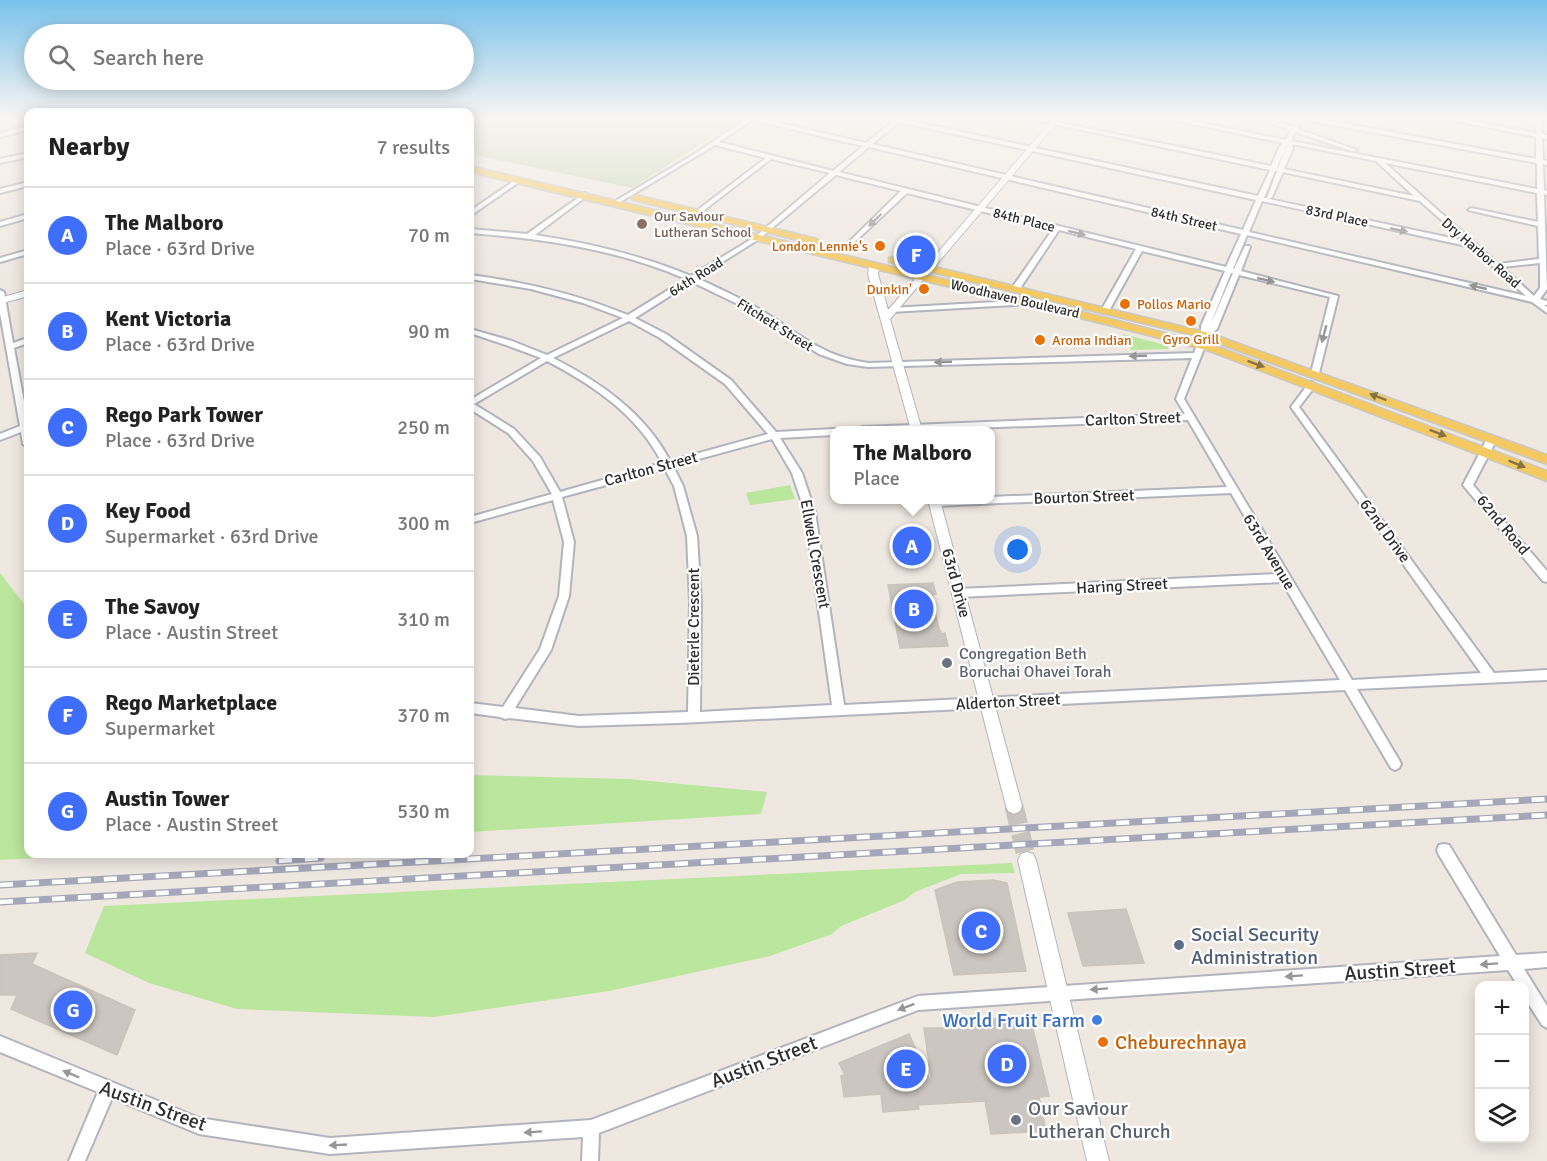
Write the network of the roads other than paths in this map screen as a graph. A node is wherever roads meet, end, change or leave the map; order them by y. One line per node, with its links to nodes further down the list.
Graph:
1 (480, 171): 16 (main road, Woodhaven Boulevard)
2 (523, 171): 22 (main road, Woodhaven Boulevard)
3 (666, 171): 22 (street)
4 (752, 171): 29 (street)
5 (828, 171): 14 (street, 84th Place)
6 (981, 171): 15 (street, 84th Street)
7 (1011, 171): 15 (street)
8 (1132, 171): 24 (street, 83rd Place)
9 (1276, 171): 24 (street, 63rd Avenue)
10 (1283, 171): 23 (street)
11 (1389, 171): 23 (street, Dry Harbor Road)
12 (1438, 171): 20 (street)
13 (1543, 171): 20 (street)
14 (835, 173): 18 (street, 84th Place); 34 (street, 64th Road)
15 (1006, 177): 26 (street); 36 (street, 84th Street)
16 (519, 180): 21 (main road, Woodhaven Boulevard); 28 (street)
17 (24, 185): 19 (street)
18 (905, 190): 26 (street, 84th Place); 40 (street, one-way to 40)
19 (0, 191)
20 (1543, 192): 32 (street)
21 (585, 195): 25 (main road, Woodhaven Boulevard); 37 (street)
22 (626, 195): 25 (street); 29 (main road, Woodhaven Boulevard)
23 (1420, 199): 39 (street, Dry Harbor Road)
24 (1263, 200): 36 (street, 63rd Avenue); 39 (street, 83rd Place, one-way to 39)
25 (615, 203): 38 (main road, Woodhaven Boulevard)
26 (979, 209): 33 (street, 84th Place); 47 (street)
27 (1471, 210): 32 (street)
28 (474, 211)
29 (697, 213): 34 (main road, Woodhaven Boulevard)
30 (24, 217): 31 (street)
31 (0, 224)
32 (1540, 224): 44 (street)
33 (1057, 228): 41 (street, 84th Place, one-way to 41); 52 (street)
34 (769, 230): 38 (street, 64th Road); 40 (main road, Woodhaven Boulevard)
35 (474, 231): 37 (street, Fitchett Street)
36 (1249, 234): 48 (street, 63rd Avenue); 56 (street, 84th Street, one-way to 36)
37 (528, 237): 51 (street, Fitchett Street)
38 (757, 238): 45 (main road, Woodhaven Boulevard); 51 (street, 64th Road)
39 (1472, 245): 46 (street, Dry Harbor Road)
40 (844, 249): 47 (main road, Woodhaven Boulevard)
41 (1140, 249): 48 (street, 84th Place); 59 (street)
42 (24, 253): 43 (street)
43 (0, 260)
44 (1544, 261): 46 (street); 56 (street)
45 (874, 266): 49 (main road, Woodhaven Boulevard); 61 (street)
46 (1496, 266): 56 (street, Dry Harbor Road)
47 (928, 268): 49 (street); 52 (main road, Woodhaven Boulevard)
48 (1233, 272): 54 (street, 84th Place, one-way to 54); 65 (street, 63rd Avenue)
49 (919, 277): 57 (main road, Woodhaven Boulevard); 61 (street)
50 (474, 278): 62 (street, Ellwell Crescent)
51 (693, 280): 62 (street, 64th Road); 68 (street, Fitchett Street)
52 (1016, 288): 59 (main road, Woodhaven Boulevard)
53 (24, 294): 55 (street)
54 (1334, 296): 69 (street, 62nd Drive, one-way to 69)
55 (0, 298): 66 (street)
56 (1535, 300): 58 (street, 84th Street); 60 (street, Dry Harbor Road)
57 (1029, 302): 61 (street); 65 (main road, Woodhaven Boulevard)
58 (1547, 303)
59 (1107, 309): 65 (main road, Woodhaven Boulevard)
60 (1547, 311)
61 (889, 314): 68 (street)
62 (628, 318): 67 (street, 64th Road); 79 (street, Ellwell Crescent)
63 (474, 333): 67 (street, Dieterle Crescent)
64 (24, 342): 66 (street)
65 (1201, 345): 68 (street, Fitchett Street, one-way to 68); 69 (main road, Woodhaven Boulevard); 74 (street, 63rd Avenue)
66 (10, 347): 71 (street)
67 (549, 357): 72 (street, 64th Road); 83 (street, Dieterle Crescent)
68 (899, 364): 75 (street)
69 (1314, 379): 81 (main road, Woodhaven Boulevard); 94 (street, 62nd Drive)
70 (24, 396): 71 (street)
71 (19, 398): 77 (street)
72 (474, 402)
73 (474, 407): 86 (street)
74 (1189, 417): 76 (street, Carlton Street); 85 (street, 63rd Avenue)
75 (915, 426)
76 (984, 426)
77 (24, 428): 80 (street)
78 (830, 432): 79 (street, Carlton Street)
79 (774, 435): 83 (street, Carlton Street); 98 (street, Ellwell Crescent)
80 (0, 436)
81 (1489, 446): 82 (main road, Woodhaven Boulevard); 84 (main road, Woodhaven Boulevard, one-way to 84); 91 (street, 62nd Road)
82 (1547, 460)
83 (669, 464): 86 (street, Carlton Street); 100 (street, Dieterle Crescent)
84 (1547, 476)
85 (1233, 490): 87 (street, Bourton Street); 90 (street, 63rd Avenue)
86 (557, 495): 89 (street, Carlton Street); 99 (street)
87 (995, 499)
88 (936, 504): 92 (street, 63rd Drive)
89 (474, 518)
90 (1285, 578): 92 (street, Haring Street); 95 (street, 63rd Avenue)
91 (1547, 578)
92 (959, 593): 96 (street, 63rd Drive)
93 (1547, 675): 94 (street, Alderton Street)
94 (1490, 677): 95 (street, Alderton Street)
95 (1348, 684): 96 (street, Alderton Street); 101 (street, 63rd Avenue)
96 (987, 702): 98 (street, Alderton Street); 102 (street, 63rd Drive)
97 (474, 709): 99 (street, Alderton Street)
98 (839, 710): 100 (street, Alderton Street)
99 (505, 714): 100 (street, Alderton Street)
100 (694, 717)
101 (1395, 764)
102 (1014, 806)
103 (1443, 850): 106 (street)
104 (1027, 860): 107 (street)
105 (1547, 960): 106 (street, Austin Street)
106 (1513, 963): 107 (street, Austin Street, one-way to 107); 108 (street)
107 (1058, 991): 111 (street, Austin Street, one-way to 111); 114 (street)
108 (1547, 1020)
109 (0, 1044): 110 (street, Austin Street, one-way to 109)
110 (106, 1090): 111 (street, Austin Street, one-way to 110); 112 (street)
111 (591, 1128): 113 (street)
112 (77, 1161)
113 (590, 1161)
114 (1098, 1161)

